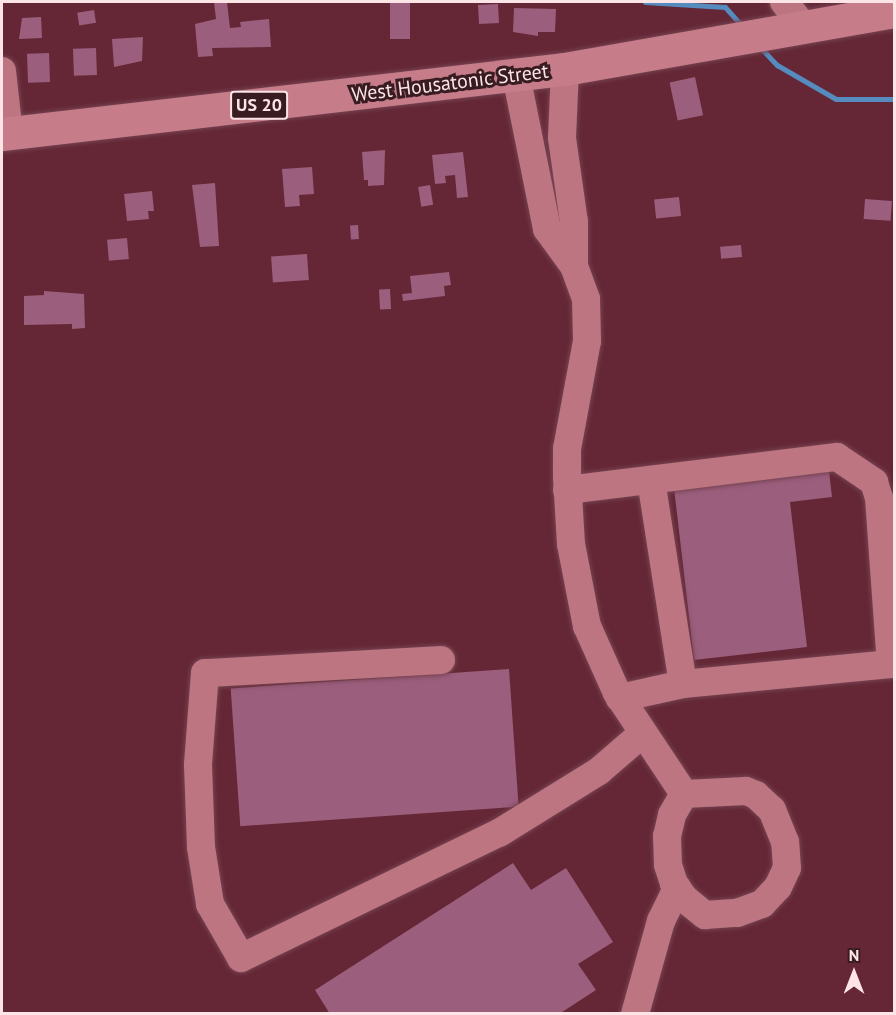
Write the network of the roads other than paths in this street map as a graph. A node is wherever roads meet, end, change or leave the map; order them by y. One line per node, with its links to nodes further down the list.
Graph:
1 (894, 11): 2 (highway, West Housatonic Street / US 20)
2 (789, 20): 3 (highway, West Housatonic Street / US 20)
3 (565, 69): 5 (highway, West Housatonic Street / US 20); 7 (street)
4 (2, 71): 6 (street)
5 (516, 75): 6 (highway, West Housatonic Street / US 20); 7 (street)
6 (5, 133)
7 (574, 266): 9 (street)
8 (651, 480): 9 (street); 11 (street); 11 (street)
9 (567, 490): 12 (street)
10 (441, 660): 13 (street)
11 (683, 684): 12 (street)
12 (620, 698): 13 (street)
13 (643, 733): 14 (street)
14 (684, 794): 15 (street); 15 (street)
15 (677, 888): 16 (street)
16 (632, 1011)

